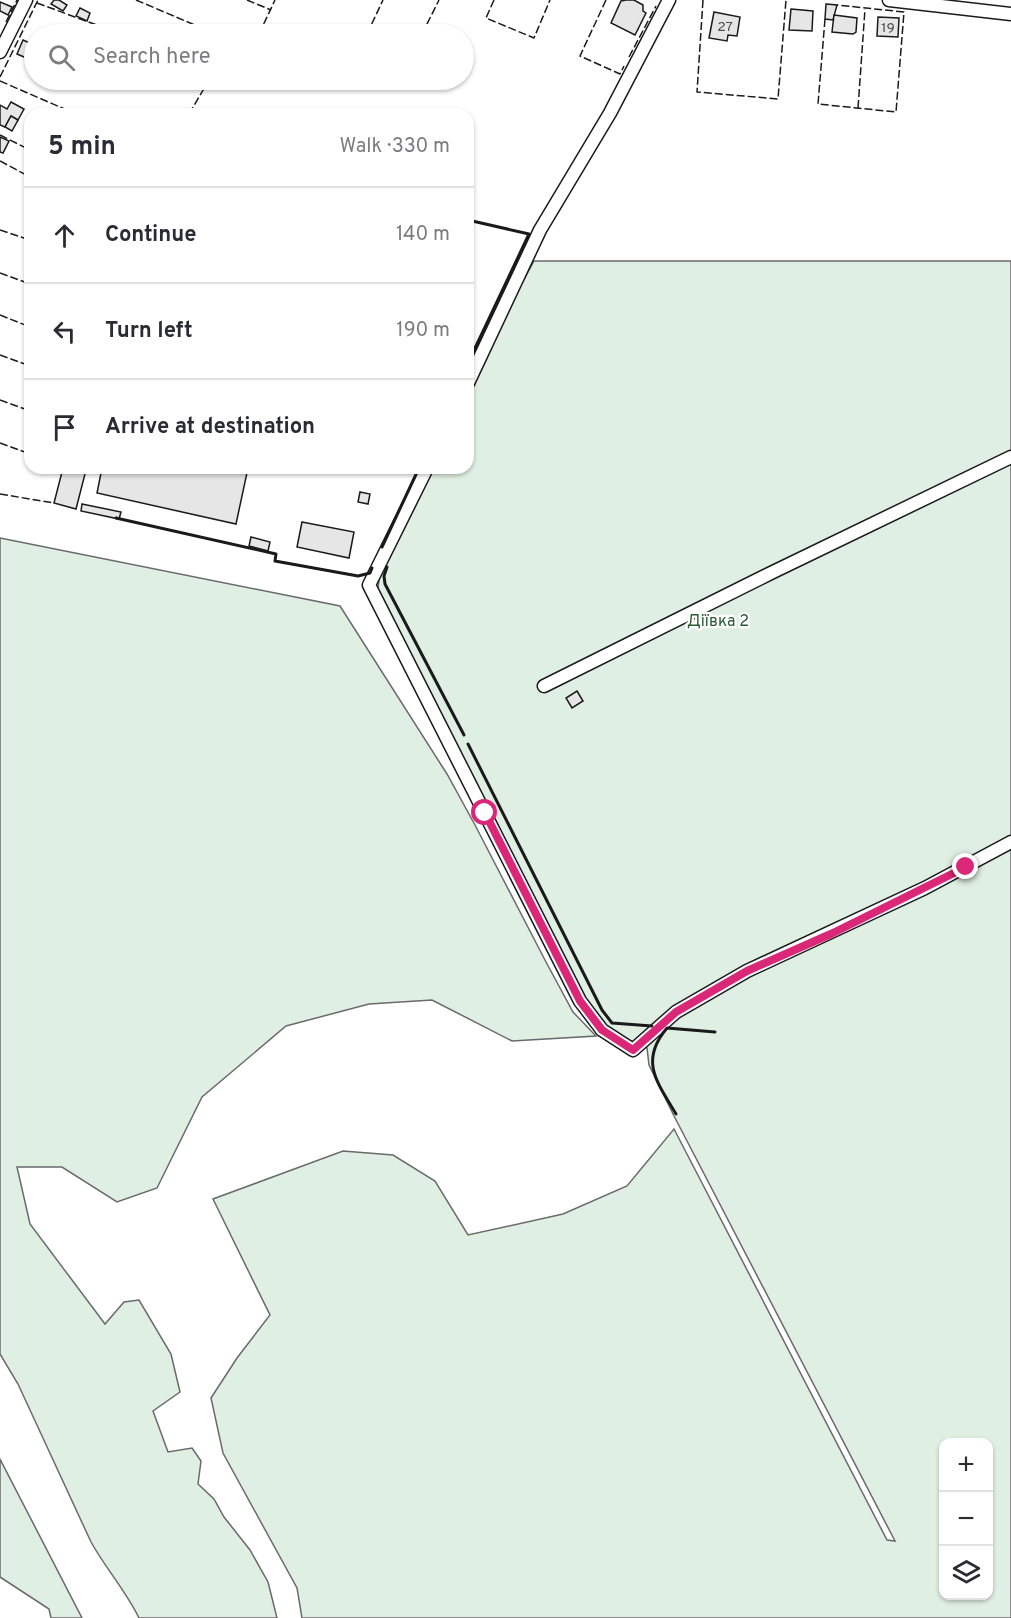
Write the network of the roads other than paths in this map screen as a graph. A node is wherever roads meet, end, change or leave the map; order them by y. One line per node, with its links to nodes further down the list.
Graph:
1 (26, 0): 5 (street)
2 (669, 0): 6 (street)
3 (889, 0): 4 (street)
4 (1011, 14)
5 (0, 52)
6 (474, 370)
7 (1011, 457): 9 (street)
8 (424, 474): 10 (street)
9 (544, 686)
10 (1011, 842)

